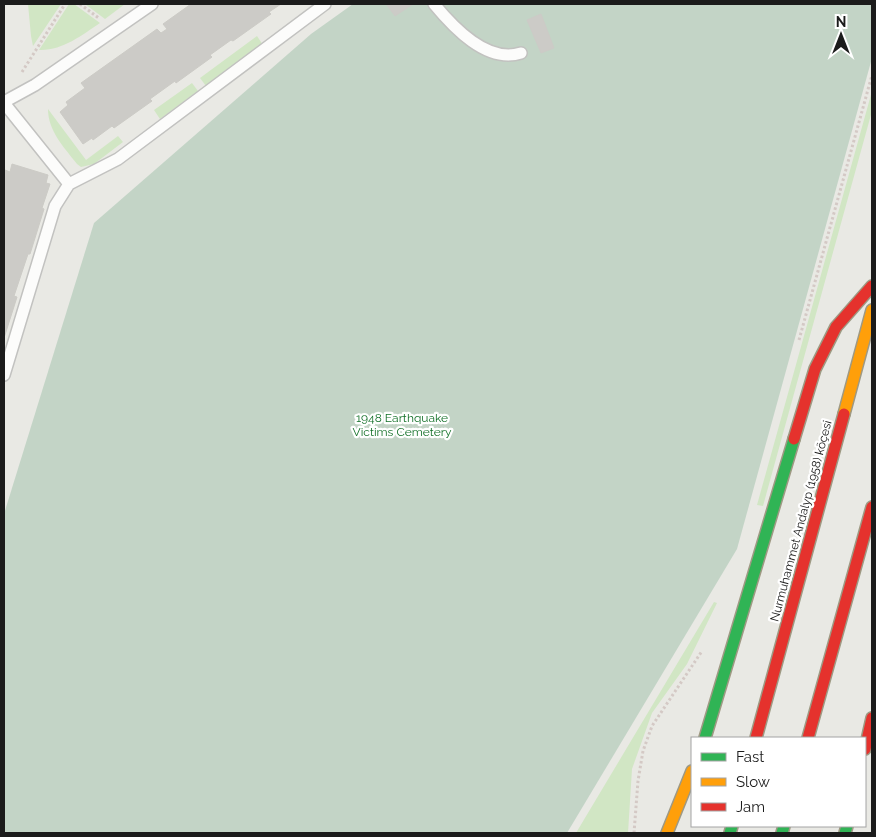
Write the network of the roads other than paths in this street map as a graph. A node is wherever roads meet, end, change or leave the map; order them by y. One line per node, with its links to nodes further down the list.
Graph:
1 (152, 4): 5 (lane)
2 (325, 4): 6 (lane)
3 (434, 4): 4 (lane)
4 (521, 53)
5 (4, 103): 6 (lane)
6 (69, 184): 9 (lane)
7 (872, 286): 12 (main road)
8 (872, 310): 13 (main road, Nurmuhammet Andalyp (1958) köçesi)
9 (4, 375)
10 (872, 507): 14 (main road)
11 (872, 718): 15 (main road)
12 (705, 737)
13 (756, 737)
14 (808, 737)
15 (866, 745)
16 (691, 774): 17 (main road)
17 (668, 833)

